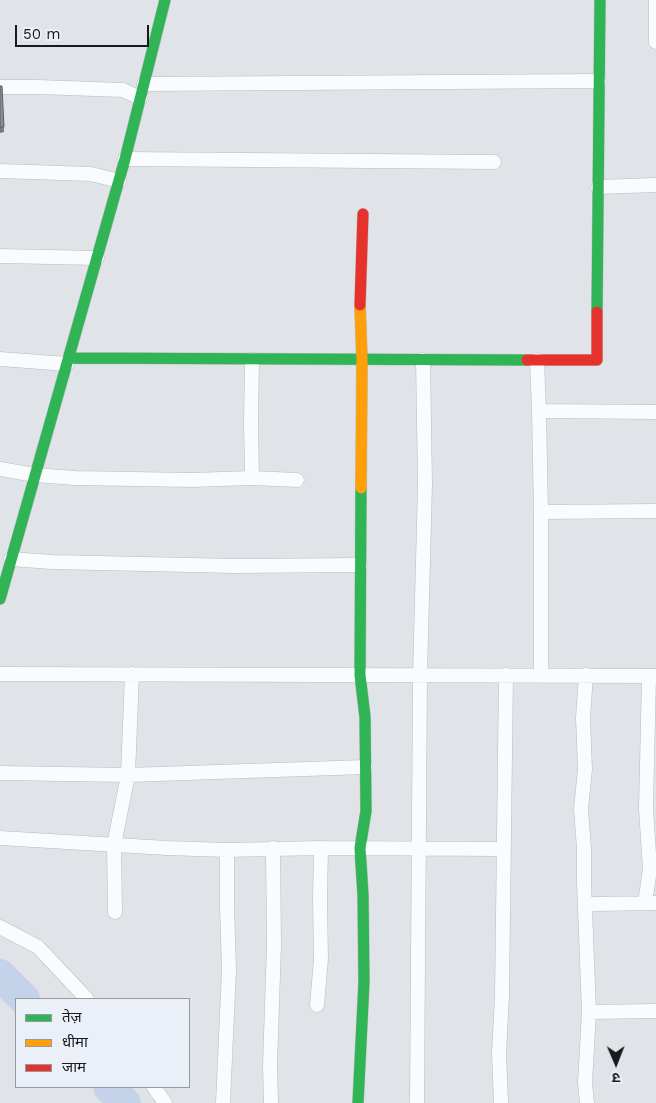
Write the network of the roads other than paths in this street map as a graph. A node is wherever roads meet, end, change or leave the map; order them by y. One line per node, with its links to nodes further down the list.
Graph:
1 (165, 0): 6 (street)
2 (600, 0): 5 (street)
3 (656, 0): 4 (street)
4 (656, 42)
5 (599, 81): 6 (street); 14 (street)
6 (144, 84): 8 (street)
7 (0, 87): 8 (street)
8 (140, 98): 9 (street)
9 (125, 159): 10 (street); 12 (street)
10 (494, 162)
11 (0, 171): 12 (street)
12 (118, 181): 17 (street)
13 (656, 185): 14 (street)
14 (598, 187): 22 (street)
15 (363, 214): 20 (street)
16 (0, 256): 17 (street)
17 (97, 258): 23 (street)
18 (0, 359): 23 (street)
19 (252, 360): 20 (street); 23 (street); 28 (street)
20 (362, 360): 21 (street); 33 (street)
21 (423, 360): 22 (street); 38 (street)
22 (537, 360): 24 (street)
23 (68, 361): 27 (street)
24 (540, 411): 25 (street); 31 (street)
25 (656, 412)
26 (0, 469): 27 (street)
27 (35, 475): 28 (street); 32 (street)
28 (252, 478): 29 (street)
29 (297, 480)
30 (656, 511): 31 (street)
31 (541, 512): 40 (street)
32 (11, 559): 33 (street); 34 (street)
33 (360, 566): 37 (street)
34 (0, 599)
35 (0, 674): 36 (street)
36 (132, 674): 37 (street); 45 (street)
37 (360, 675): 38 (street); 43 (street)
38 (420, 675): 39 (street); 51 (street)
39 (506, 675): 40 (street); 52 (street)
40 (541, 675): 41 (street)
41 (586, 675): 42 (street); 55 (street)
42 (653, 676): 54 (street)
43 (365, 767): 45 (street); 50 (street)
44 (0, 773): 45 (street)
45 (128, 776): 47 (street)
46 (0, 838): 47 (street)
47 (114, 845): 53 (street); 56 (street)
48 (273, 848): 49 (street); 53 (street); 65 (street)
49 (321, 848): 50 (street); 59 (street)
50 (360, 848): 51 (street); 66 (street)
51 (419, 848): 52 (street); 67 (street)
52 (504, 849): 68 (street)
53 (227, 850): 64 (street)
54 (650, 903): 55 (street)
55 (586, 906): 61 (street)
56 (115, 912)
57 (0, 927): 58 (street)
58 (86, 998)
59 (317, 1005)
60 (656, 1011): 61 (street)
61 (589, 1012): 69 (street)
62 (155, 1088): 63 (street)
63 (165, 1103)
64 (223, 1103)
65 (272, 1103)
66 (358, 1103)
67 (417, 1103)
68 (500, 1103)
69 (587, 1103)

